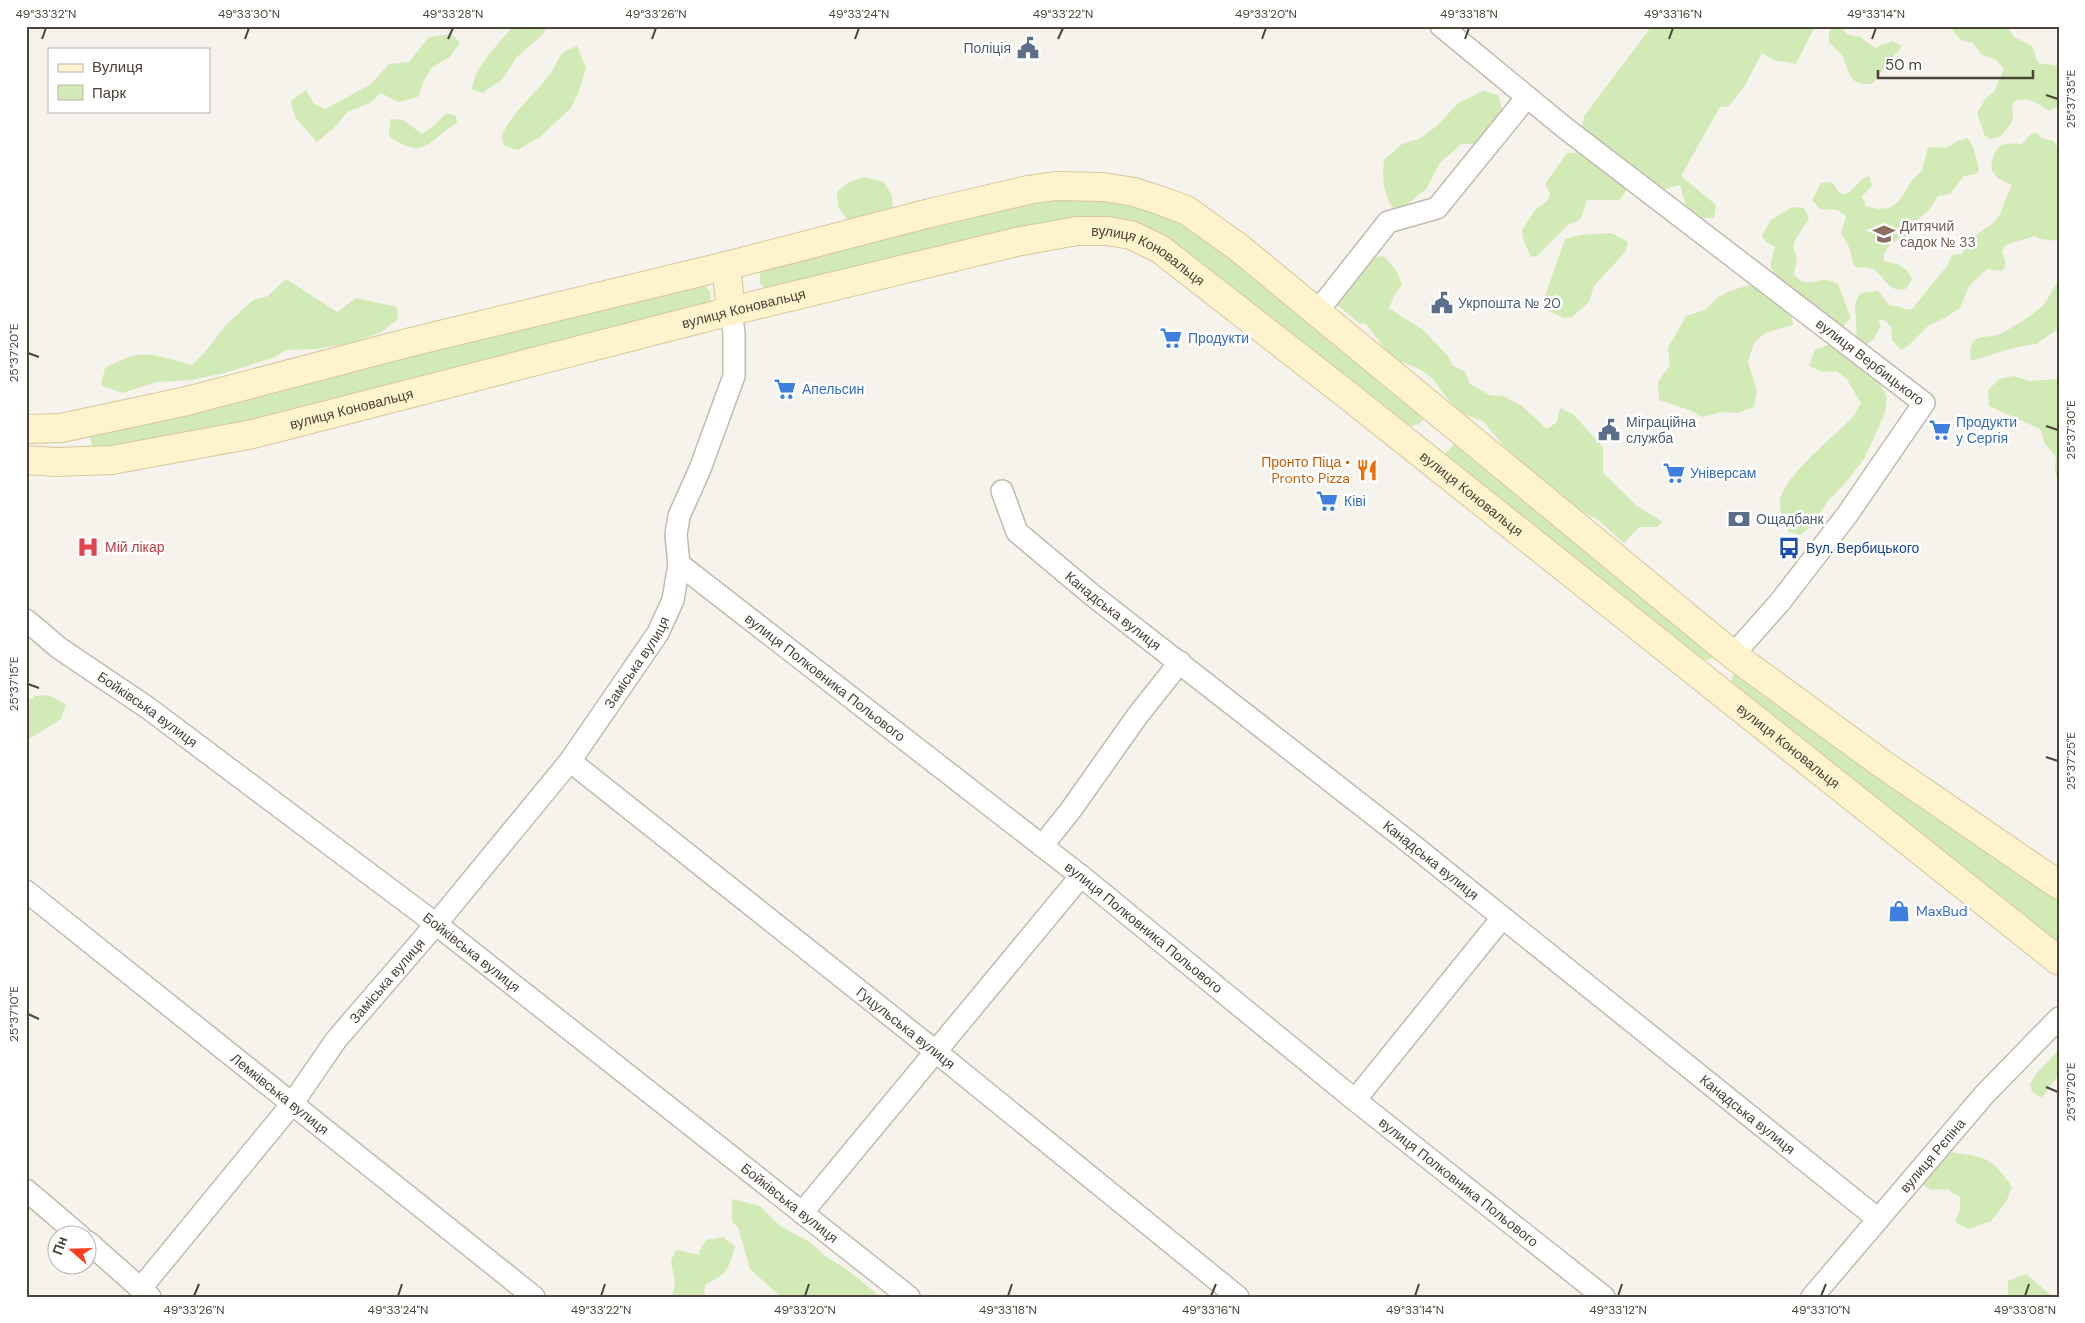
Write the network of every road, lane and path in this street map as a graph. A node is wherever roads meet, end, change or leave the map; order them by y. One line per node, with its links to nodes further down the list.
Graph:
1 (1441, 26): 2 (street)
2 (1527, 97): 5 (street); 13 (street, вулиця Вербицького)
3 (726, 266): 4 (main road); 5 (main road); 6 (main road)
4 (731, 312): 9 (main road, вулиця Коновальця); 11 (street, Заміська вулиця); 15 (main road, вулиця Коновальця)
5 (1318, 312): 13 (main road)
6 (61, 428): 7 (main road); 9 (main road)
7 (26, 430)
8 (26, 460): 9 (main road, вулиця Коновальця)
9 (56, 462)
10 (1002, 491): 14 (street, Канадська вулиця)
11 (679, 564): 16 (street, Заміська вулиця); 17 (street, вулиця Полковника Польового)
12 (26, 620): 22 (street, Бойківська вулиця)
13 (1733, 655): 15 (main road); 19 (main road)
14 (1180, 662): 17 (street); 21 (street, Канадська вулиця)
15 (1708, 681): 23 (main road, вулиця Коновальця)
16 (570, 761): 22 (street, Заміська вулиця); 25 (street, Гуцульська вулиця)
17 (1042, 846): 18 (street, вулиця Полковника Польового)
18 (1081, 876): 25 (street); 26 (street, вулиця Полковника Польового)
19 (2059, 886)
20 (26, 891): 27 (street, Лемківська вулиця)
21 (1502, 918): 26 (street); 30 (street, Канадська вулиця)
22 (436, 924): 27 (street, Заміська вулиця); 29 (street, Бойківська вулиця)
23 (2059, 961)
24 (2059, 1018): 30 (street, вулиця Рєпіна)
25 (935, 1051): 29 (street); 36 (street, Гуцульська вулиця)
26 (1355, 1100): 37 (street, вулиця Полковника Польового)
27 (292, 1104): 33 (street, Заміська вулиця); 34 (street, Лемківська вулиця)
28 (26, 1190): 31 (street)
29 (802, 1213): 35 (street, Бойківська вулиця)
30 (1878, 1219): 38 (street, вулиця Рєпіна)
31 (68, 1226)
32 (98, 1251): 33 (street)
33 (145, 1292)
34 (534, 1297)
35 (909, 1297)
36 (1238, 1297)
37 (1604, 1297)
38 (1812, 1297)

